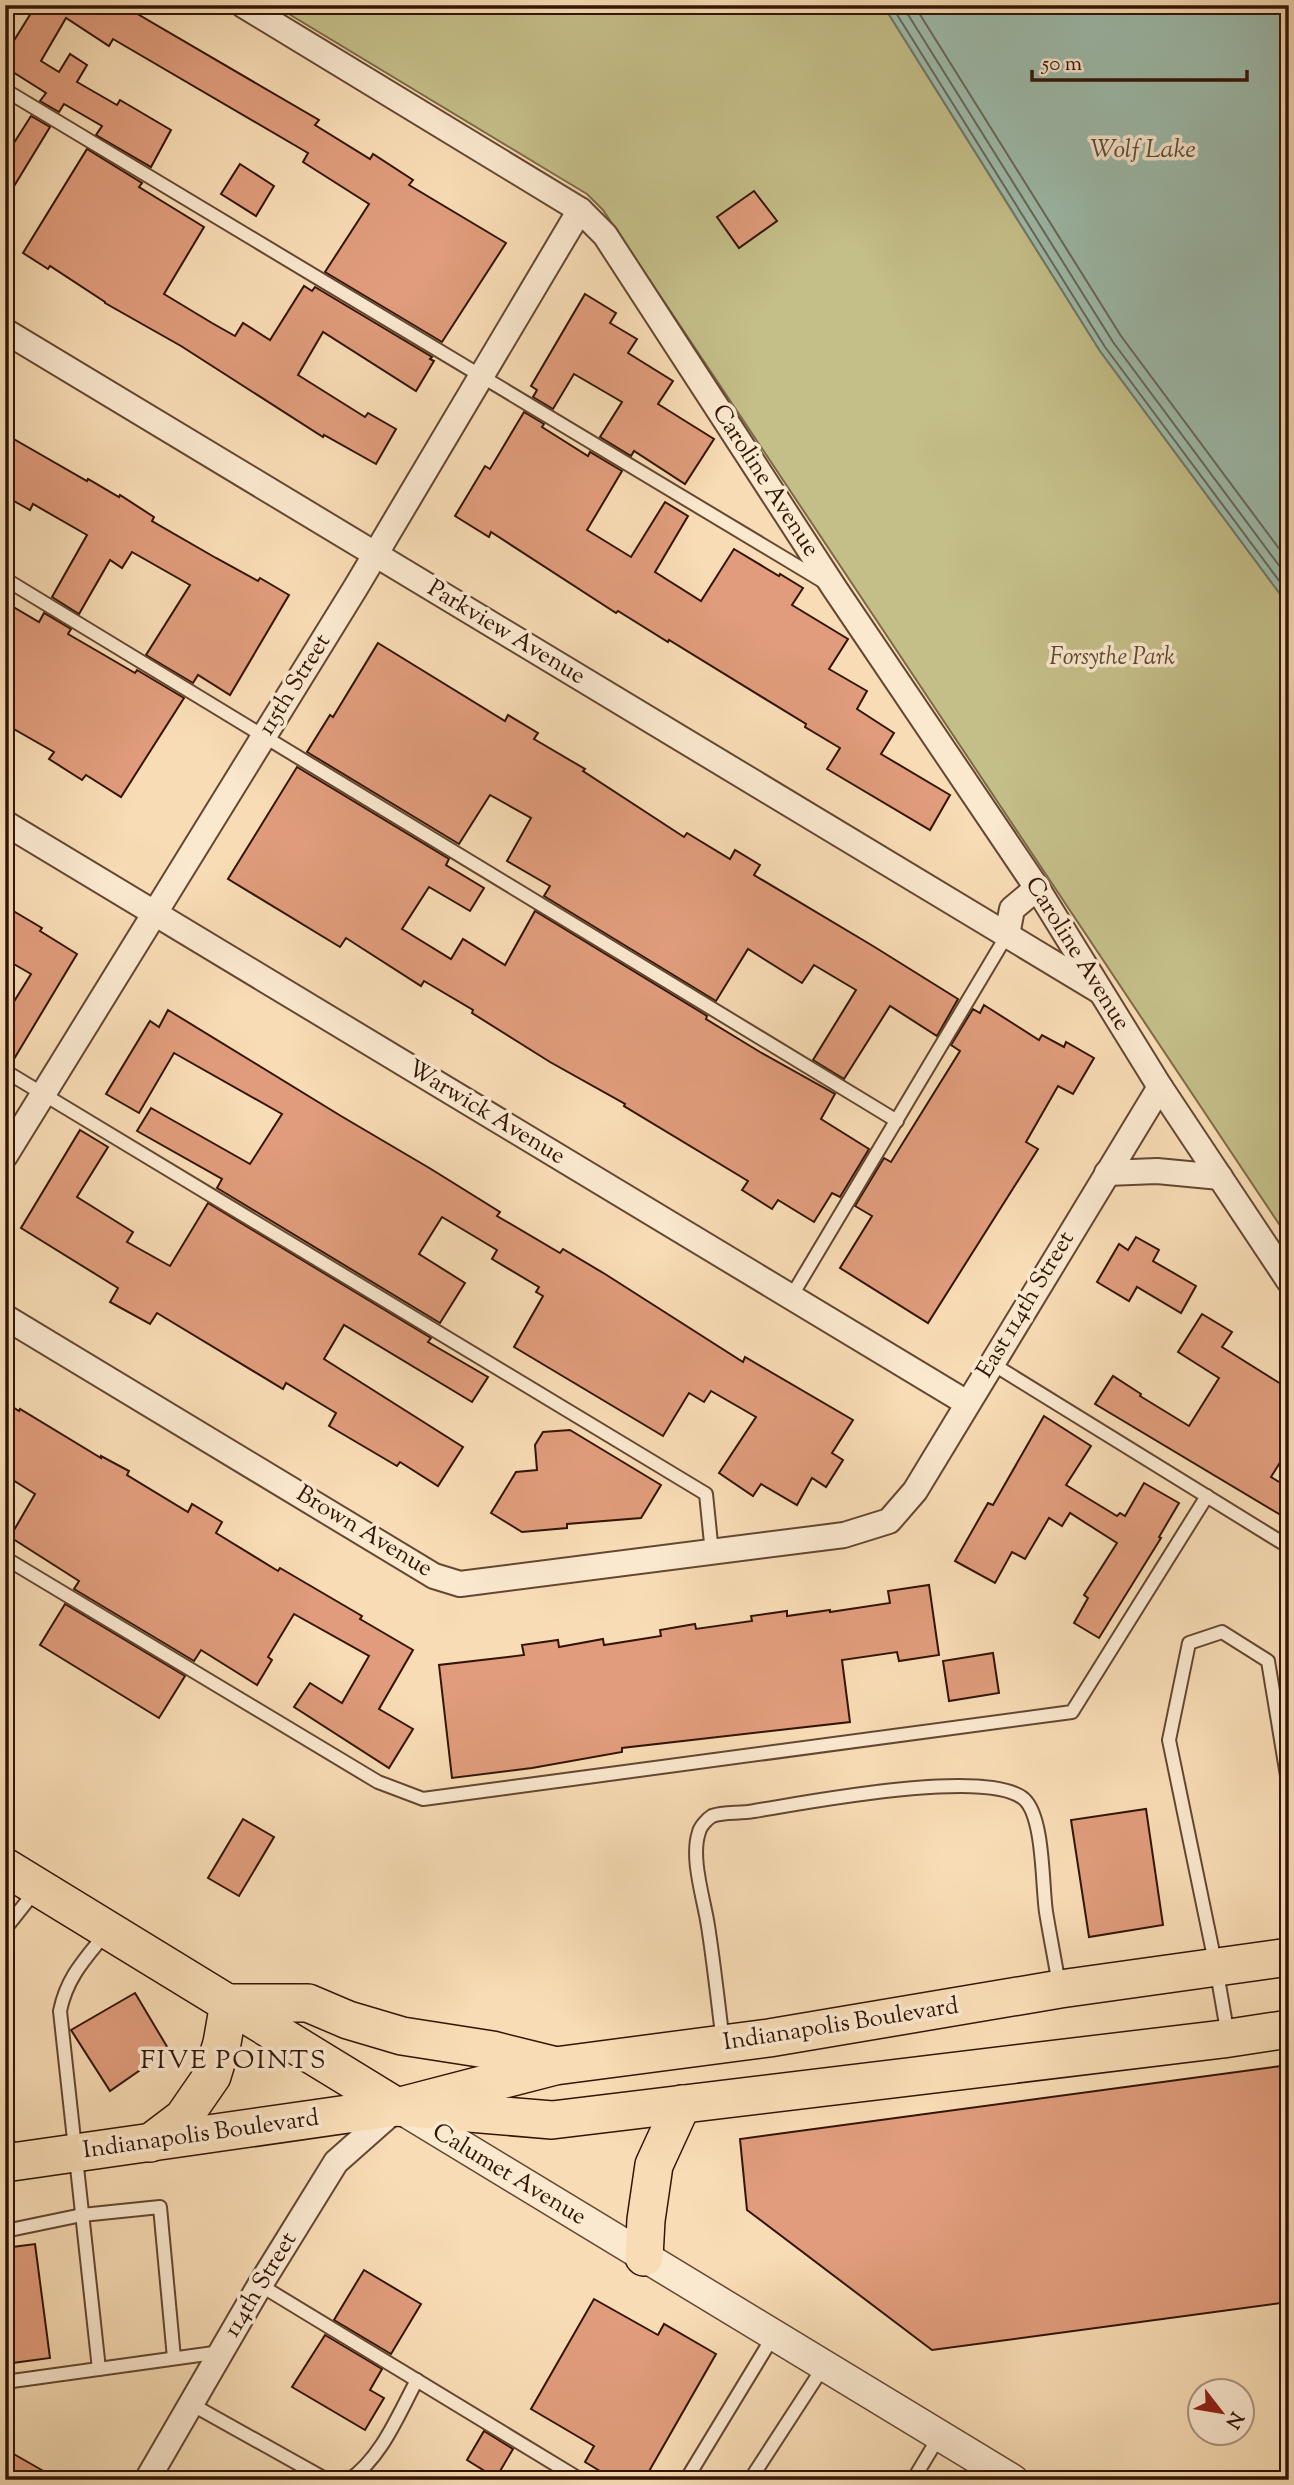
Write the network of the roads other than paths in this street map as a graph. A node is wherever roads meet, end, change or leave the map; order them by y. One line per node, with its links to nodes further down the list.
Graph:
1 (243, 5): 3 (street, Caroline Avenue)
2 (5, 90): 5 (lane)
3 (580, 210): 5 (street, 115th Street); 8 (street, Caroline Avenue)
4 (5, 331): 6 (street, Parkview Avenue)
5 (480, 377): 6 (street, 115th Street); 8 (lane)
6 (375, 554): 9 (street, 115th Street); 13 (street, Parkview Avenue)
7 (5, 579): 9 (lane)
8 (835, 589): 11 (street, Caroline Avenue)
9 (265, 734): 12 (street, 115th Street); 18 (lane)
10 (5, 823): 12 (street, Warwick Avenue)
11 (1037, 888): 13 (street); 14 (street, Caroline Avenue)
12 (155, 913): 17 (street, 115th Street); 23 (street, Warwick Avenue)
13 (1007, 935): 14 (street, Parkview Avenue); 18 (lane)
14 (1101, 992): 16 (street, Caroline Avenue)
15 (5, 1071): 17 (lane)
16 (1160, 1087): 20 (street, East 114th Street); 21 (street)
17 (43, 1094): 19 (street, 115th Street); 30 (lane)
18 (897, 1121): 23 (lane)
19 (5, 1156)
20 (1107, 1173): 21 (street); 25 (street, East 114th Street)
21 (1220, 1177): 22 (street)
22 (1289, 1281)
23 (791, 1297): 26 (street, Warwick Avenue)
24 (5, 1317): 30 (street, Brown Avenue)
25 (991, 1363): 26 (street, East 114th Street); 27 (lane)
26 (967, 1403): 28 (street, East 114th Street)
27 (1207, 1496): 29 (lane); 31 (lane)
28 (889, 1521): 30 (street, Brown Avenue)
29 (1289, 1547)
30 (712, 1553)
31 (5, 1558)
32 (1289, 1788): 38 (lane)
33 (5, 1867): 34 (main road, Calumet Avenue)
34 (38, 1887): 35 (lane); 36 (main road, Calumet Avenue)
35 (5, 1929)
36 (108, 1930): 40 (main road, Calumet Avenue); 49 (lane)
37 (1289, 1957): 38 (main road, Indianapolis Boulevard)
38 (1216, 1967): 39 (main road, Indianapolis Boulevard); 42 (lane)
39 (1060, 1989): 43 (main road, Indianapolis Boulevard); 43 (lane)
40 (229, 2003): 44 (main road); 46 (main road, Calumet Avenue); 47 (main road)
41 (1289, 2029): 42 (main road, Indianapolis Boulevard)
42 (1228, 2038): 45 (main road, Indianapolis Boulevard)
43 (724, 2044): 44 (main road, Indianapolis Boulevard)
44 (555, 2066): 46 (main road, Indianapolis Boulevard)
45 (682, 2104): 46 (main road, Indianapolis Boulevard); 52 (main road)
46 (397, 2107): 47 (main road, Indianapolis Boulevard); 52 (street, Calumet Avenue); 53 (street, 114th Street)
47 (148, 2144): 49 (main road, Indianapolis Boulevard)
48 (7, 2151): 49 (main road, Indianapolis Boulevard)
49 (75, 2153): 50 (lane)
50 (82, 2216): 51 (lane); 56 (lane); 58 (lane)
51 (5, 2231)
52 (644, 2257): 54 (street, Calumet Avenue)
53 (260, 2285): 55 (street, 114th Street); 59 (lane)
54 (774, 2335): 57 (street, Calumet Avenue); 67 (lane)
55 (222, 2351): 56 (lane); 61 (street, 114th Street)
56 (174, 2358): 58 (lane)
57 (825, 2366): 62 (street, Calumet Avenue); 68 (lane)
58 (99, 2369): 60 (lane)
59 (417, 2380): 65 (lane); 66 (lane)
60 (5, 2382)
61 (191, 2404): 63 (street, 114th Street); 64 (lane)
62 (940, 2435): 69 (lane); 70 (street, Calumet Avenue)
63 (158, 2476)
64 (327, 2480)
65 (349, 2480)
66 (581, 2480)
67 (685, 2480)
68 (750, 2480)
69 (914, 2480)
70 (1013, 2480)

